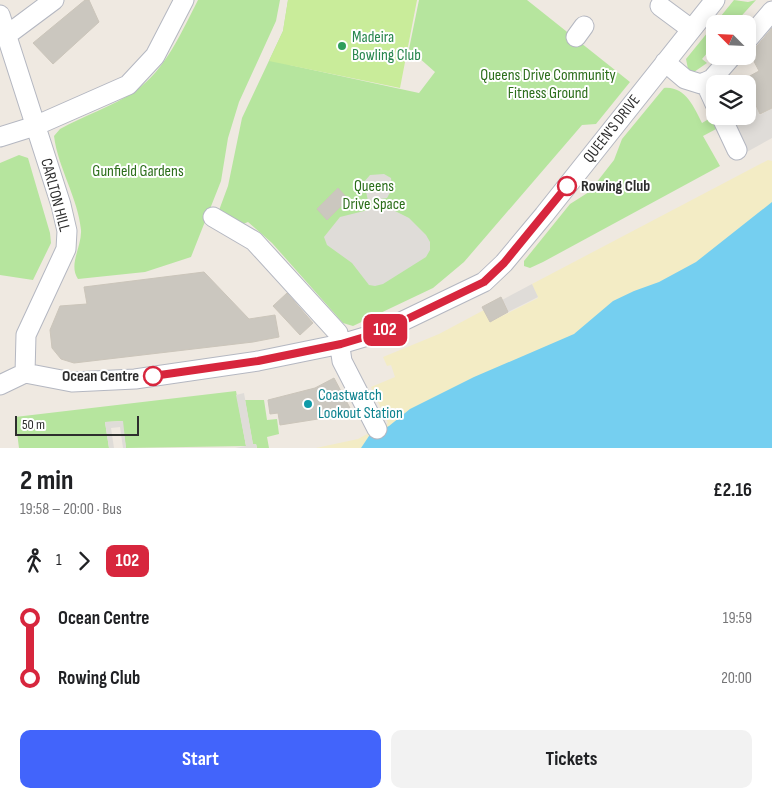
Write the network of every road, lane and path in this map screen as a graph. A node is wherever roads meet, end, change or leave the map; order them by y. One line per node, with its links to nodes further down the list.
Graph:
1 (54, 0): 9 (street)
2 (184, 0): 14 (street)
3 (715, 0): 7 (street, QUEEN'S DRIVE)
4 (660, 6): 7 (street)
5 (772, 11): 8 (street)
6 (0, 15): 9 (street, CARLTON HILL)
7 (691, 29): 10 (street, QUEEN'S DRIVE)
8 (756, 30)
9 (7, 35): 14 (street, CARLTON HILL)
10 (665, 62): 12 (street); 18 (street, QUEEN'S DRIVE)
11 (724, 65): 12 (street)
12 (705, 82)
13 (725, 125): 16 (street)
14 (35, 126): 15 (street); 19 (street, CARLTON HILL)
15 (0, 137)
16 (736, 150)
17 (213, 217): 18 (street)
18 (341, 344): 19 (street, QUEEN'S DRIVE); 21 (street)
19 (25, 373): 20 (street)
20 (0, 385)
21 (377, 429)

